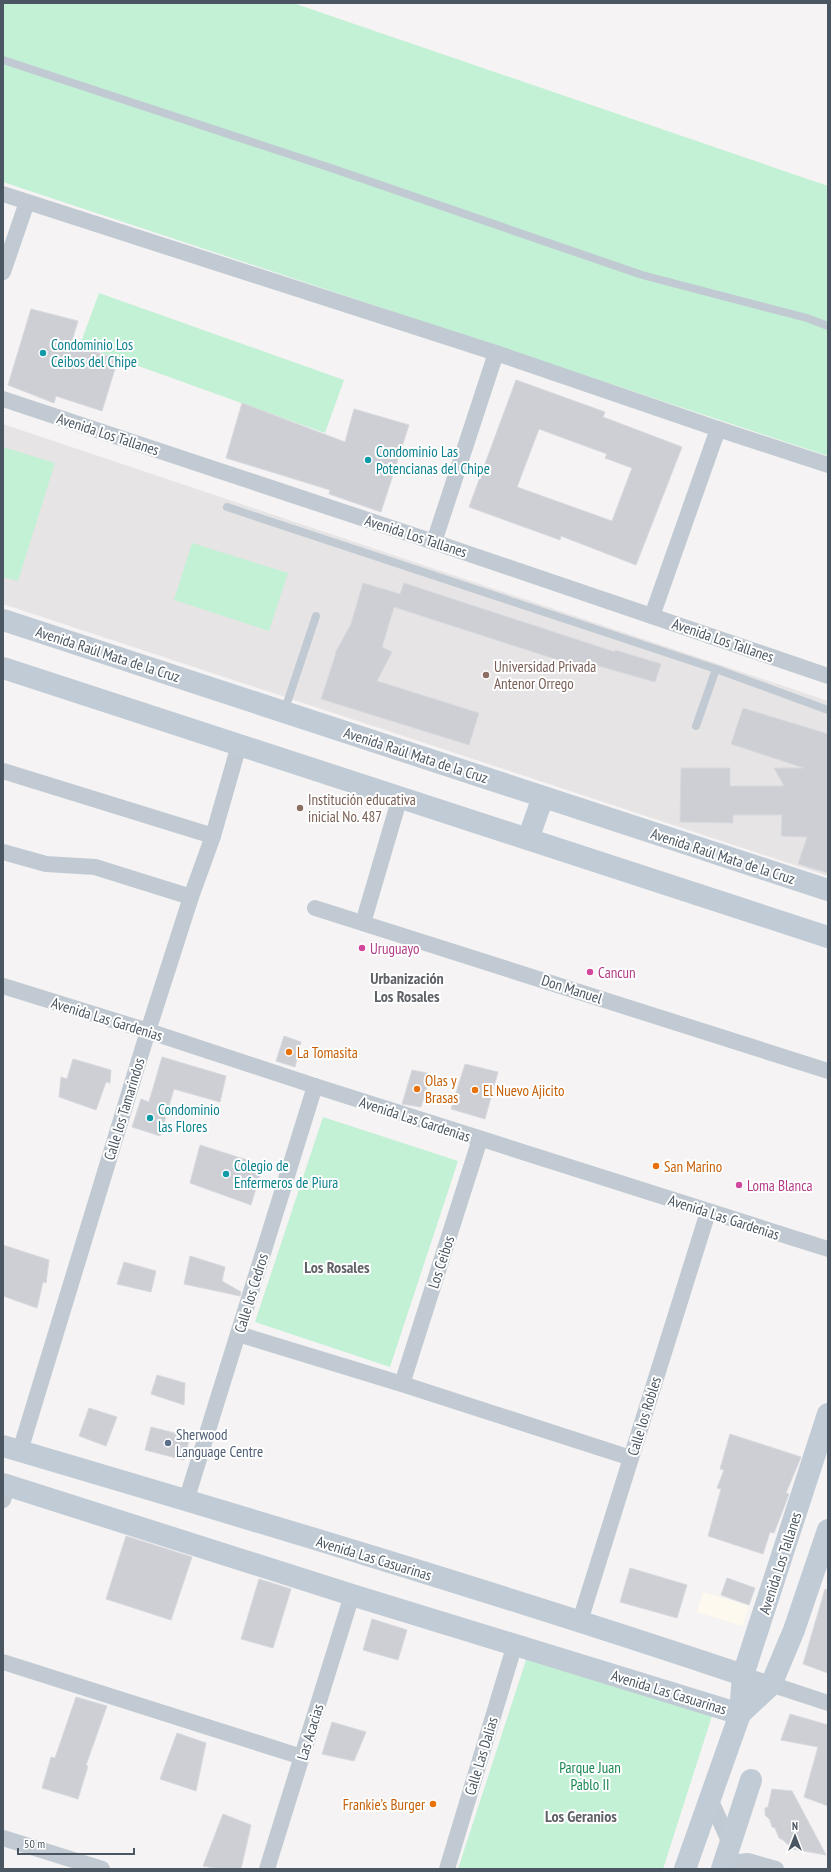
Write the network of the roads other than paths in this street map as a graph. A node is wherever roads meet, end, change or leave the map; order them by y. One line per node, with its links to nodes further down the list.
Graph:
1 (3, 60): 5 (lane)
2 (3, 194): 3 (street)
3 (27, 202): 4 (street); 6 (street)
4 (3, 272)
5 (828, 326)
6 (496, 353): 8 (street); 11 (street)
7 (3, 399): 11 (street, Avenida Los Tallanes)
8 (718, 429): 9 (street); 13 (street)
9 (828, 465)
10 (227, 507): 16 (lane)
11 (434, 542): 13 (street, Avenida Los Tallanes)
12 (316, 616): 19 (lane)
13 (652, 616): 17 (street, Avenida Los Tallanes)
14 (3, 620): 19 (main road, Avenida Raúl Mata de la Cruz)
15 (3, 668): 21 (main road)
16 (716, 669): 18 (lane); 20 (lane)
17 (828, 676)
18 (828, 710)
19 (284, 712): 24 (main road, Avenida Raúl Mata de la Cruz)
20 (696, 726)
21 (239, 745): 23 (main road); 25 (street, Calle los Tamarindos)
22 (3, 771): 25 (street)
23 (400, 797): 26 (main road); 31 (street)
24 (543, 797): 26 (main road); 28 (main road, Avenida Raúl Mata de la Cruz)
25 (213, 836): 29 (street, Calle los Tamarindos)
26 (528, 839): 32 (main road)
27 (3, 852): 29 (street)
28 (828, 890)
29 (191, 897): 34 (street, Calle los Tamarindos)
30 (315, 908): 31 (street, Don Manuel)
31 (363, 923): 35 (street, Don Manuel)
32 (828, 937)
33 (3, 986): 34 (street, Avenida Las Gardenias)
34 (148, 1031): 36 (street, Avenida Las Gardenias); 43 (street, Calle los Tamarindos)
35 (828, 1071)
36 (315, 1086): 37 (street, Avenida Las Gardenias); 40 (street, Calle los Cedros)
37 (480, 1139): 38 (street, Avenida Las Gardenias); 41 (street, Los Ceibos)
38 (708, 1212): 39 (street, Avenida Las Gardenias); 44 (street, Calle los Robles)
39 (828, 1250)
40 (238, 1334): 41 (street); 46 (street, Calle los Cedros)
41 (402, 1384): 44 (street)
42 (828, 1414): 52 (main road, Avenida Los Tallanes)
43 (11, 1448): 46 (main road, Avenida Las Casuarinas)
44 (631, 1458): 49 (street, Calle los Robles)
45 (5, 1490): 48 (main road, Avenida Las Casuarinas)
46 (186, 1501): 49 (main road, Avenida Las Casuarinas)
47 (828, 1530): 53 (main road, Avenida Los Tallanes)
48 (352, 1595): 50 (main road, Avenida Las Casuarinas); 56 (street, Las Acacias)
49 (580, 1621): 52 (main road, Avenida Las Casuarinas)
50 (515, 1644): 55 (main road, Avenida Las Casuarinas); 66 (street, Calle Las Dalias)
51 (3, 1662): 56 (street)
52 (743, 1676): 53 (street); 55 (main road, Avenida Los Tallanes)
53 (771, 1685): 54 (street); 55 (main road, Avenida Los Tallanes)
54 (828, 1703)
55 (740, 1714): 58 (main road, Avenida Los Tallanes)
56 (302, 1757): 65 (street, Las Acacias)
57 (750, 1780): 60 (main road)
58 (710, 1799): 60 (street); 62 (main road, Avenida Los Tallanes)
59 (3, 1838): 61 (street)
60 (730, 1843): 63 (main road)
61 (85, 1867): 64 (street)
62 (686, 1867): 63 (main road)
63 (722, 1867): 67 (street)
64 (102, 1869)
65 (266, 1869)
66 (446, 1869)
67 (776, 1869)

